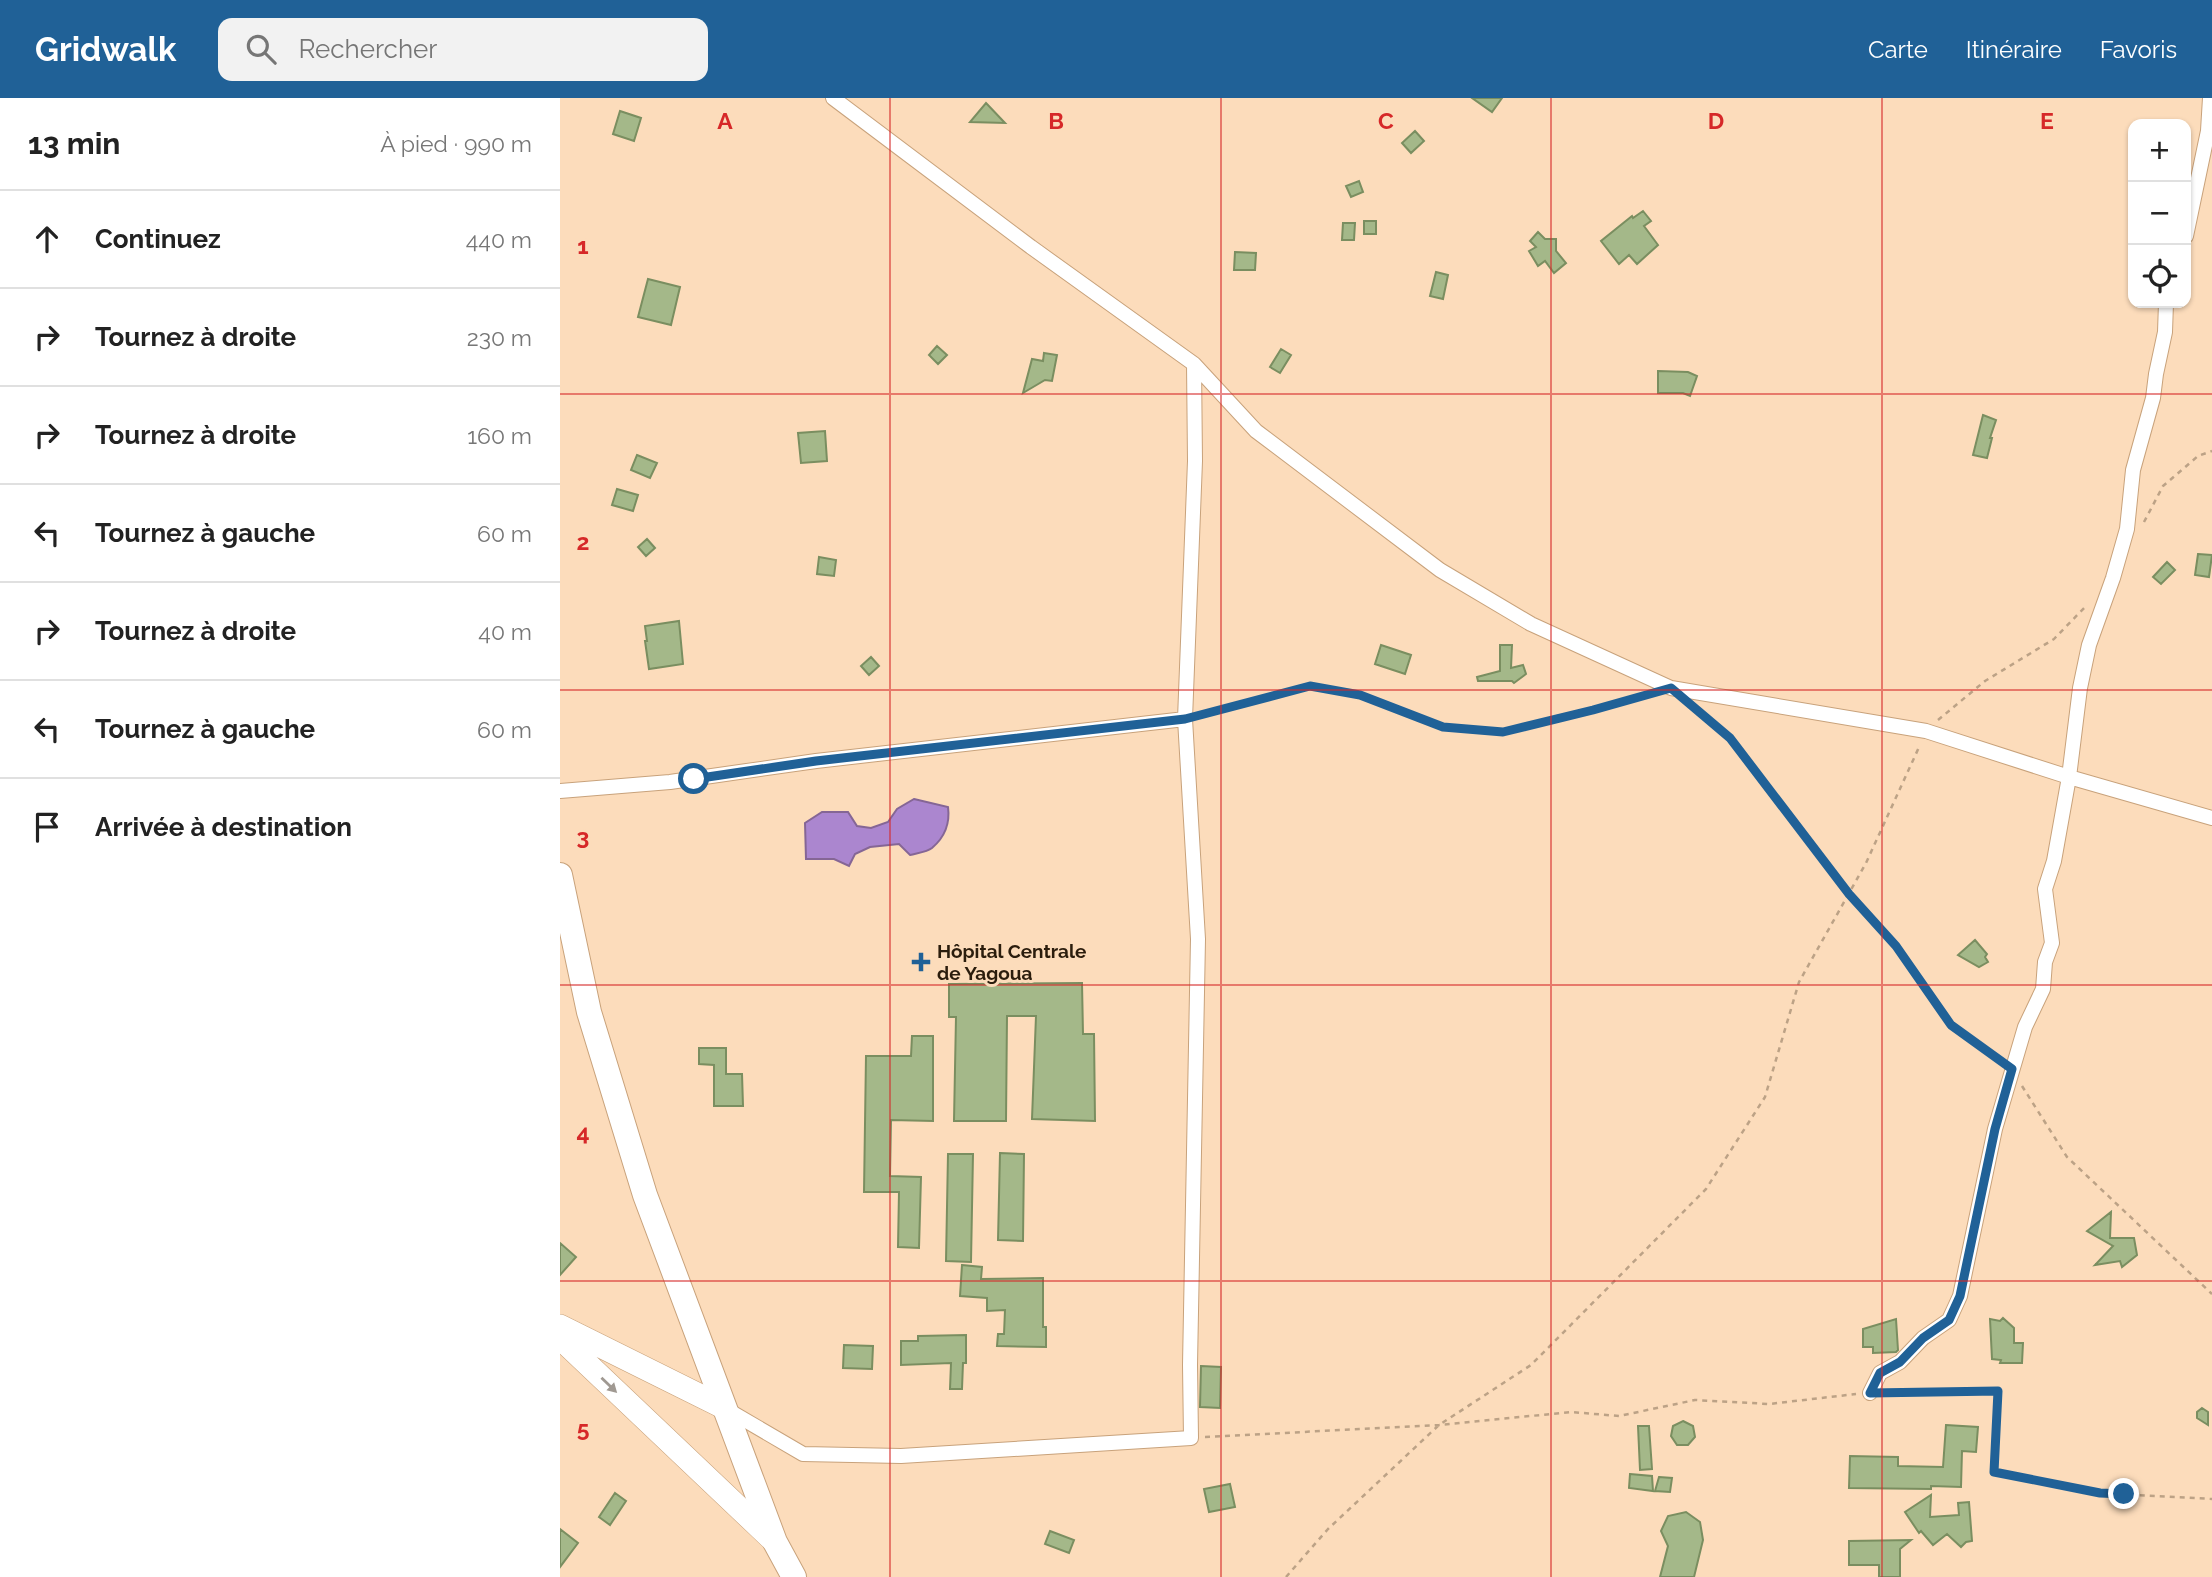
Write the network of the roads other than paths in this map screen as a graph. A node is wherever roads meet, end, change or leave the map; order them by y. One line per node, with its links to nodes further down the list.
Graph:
1 (833, 98): 5 (street)
2 (2210, 98): 3 (street)
3 (2191, 212)
4 (2166, 308): 7 (street)
5 (1194, 363): 6 (street); 7 (street)
6 (1185, 719): 8 (street); 14 (street)
7 (2069, 777): 9 (street); 13 (street)
8 (560, 791)
9 (2212, 818)
10 (560, 875): 14 (highway)
11 (560, 1326): 14 (main road)
12 (560, 1338): 15 (main road, one-way to 15)
13 (1870, 1393)
14 (723, 1407): 15 (highway)
15 (775, 1542): 16 (highway)
16 (794, 1577)

